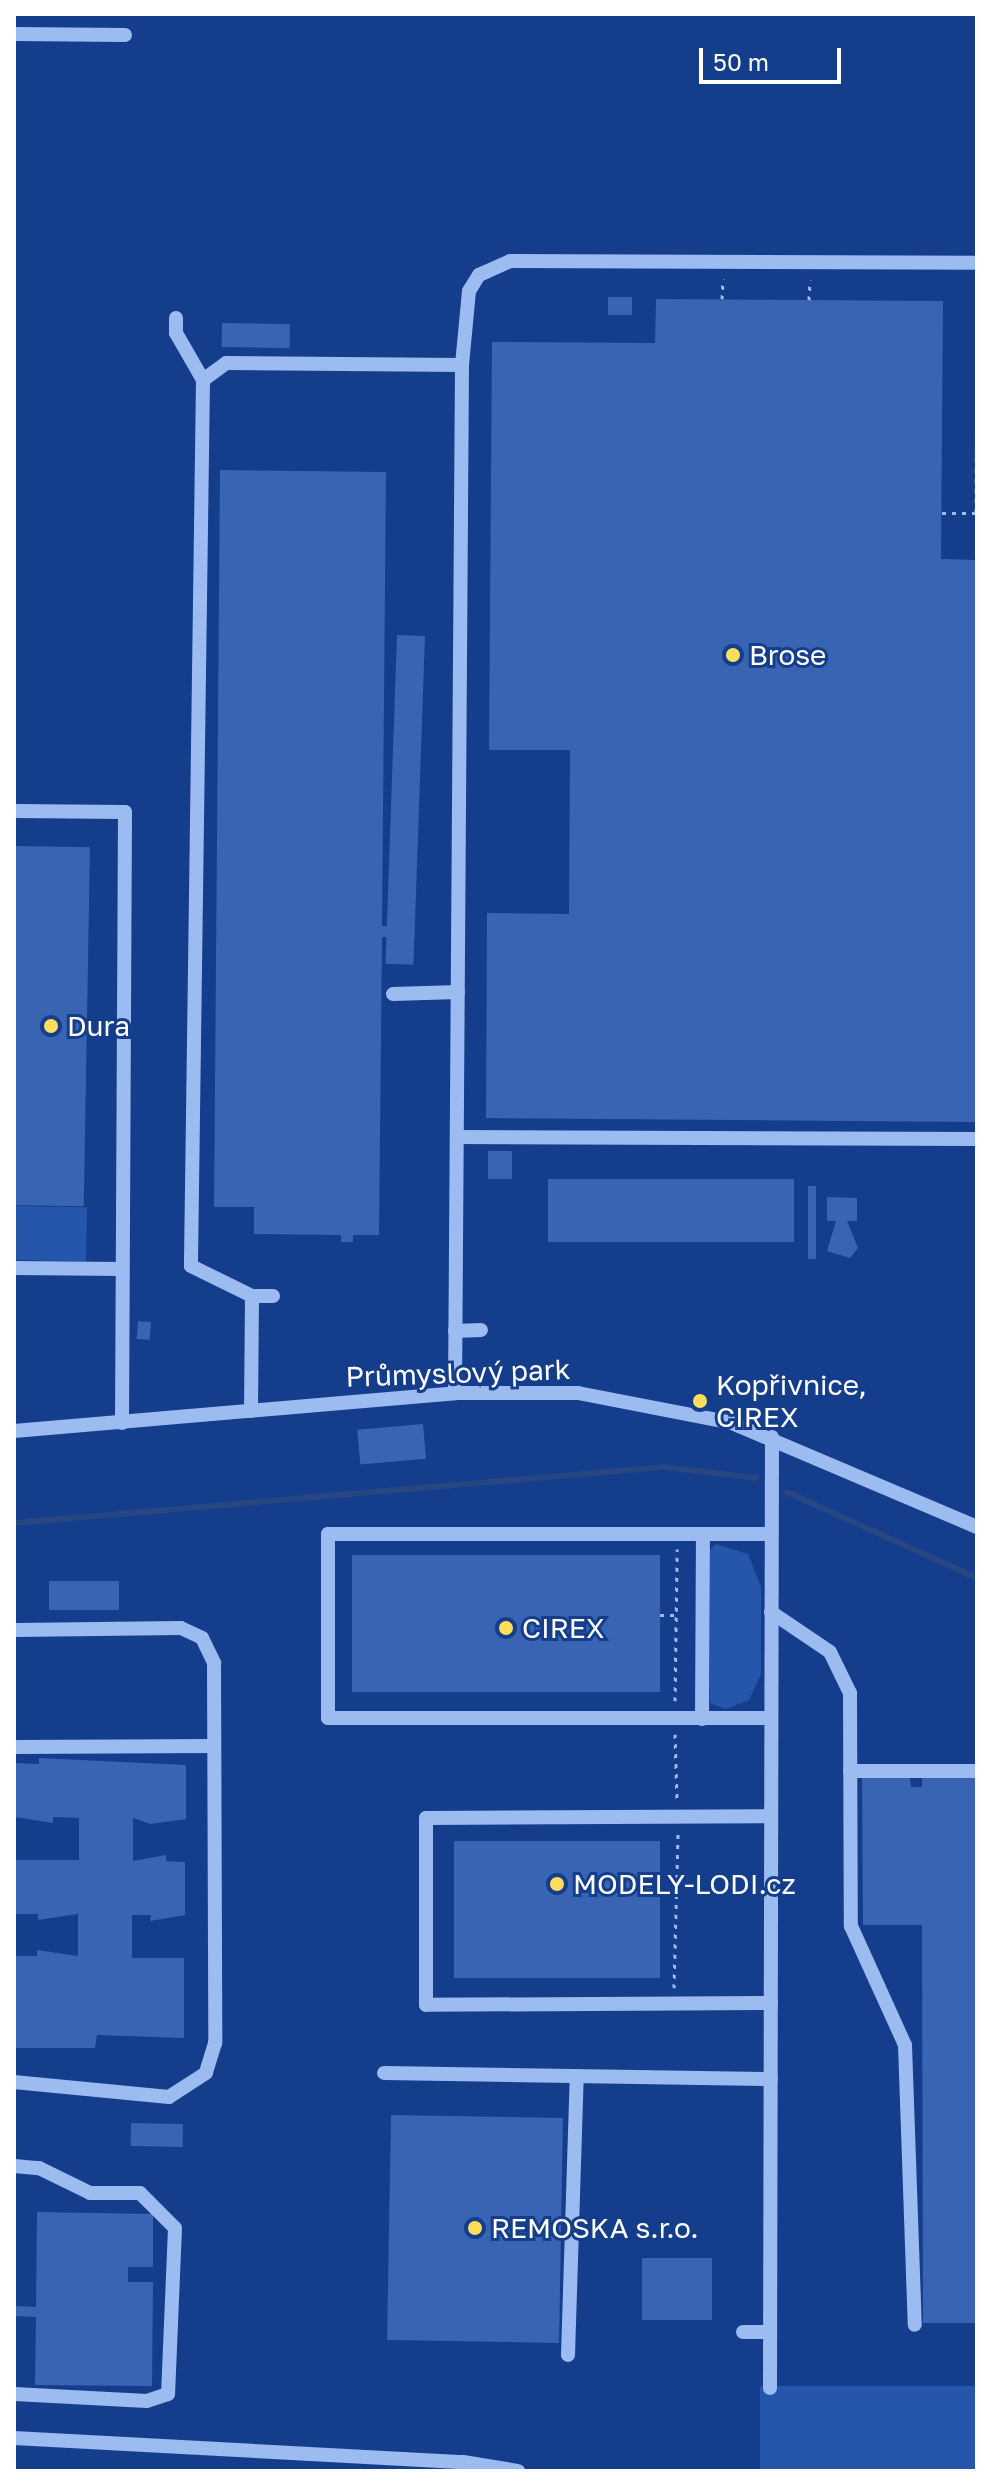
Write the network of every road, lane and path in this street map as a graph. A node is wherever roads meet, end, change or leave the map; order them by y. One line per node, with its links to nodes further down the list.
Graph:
1 (14, 34): 2 (street)
2 (125, 35)
3 (977, 263): 10 (street)
4 (723, 271): 6 (path)
5 (811, 272): 7 (path)
6 (722, 299)
7 (809, 300)
8 (977, 309): 12 (path)
9 (176, 318): 11 (street)
10 (462, 365): 11 (street); 14 (street)
11 (203, 380): 20 (street)
12 (942, 513)
13 (14, 811): 19 (street)
14 (458, 992): 15 (street); 16 (street)
15 (393, 994)
16 (457, 1137): 17 (street); 23 (street)
17 (977, 1139)
18 (14, 1268): 19 (street)
19 (122, 1269): 26 (street)
20 (252, 1296): 21 (street); 25 (street)
21 (273, 1296)
22 (481, 1330): 23 (street)
23 (455, 1331): 24 (street)
24 (455, 1393): 25 (street, Průmyslový park); 28 (street, Průmyslový park)
25 (251, 1411): 26 (street, Průmyslový park)
26 (122, 1423): 27 (street, Průmyslový park)
27 (14, 1431)
28 (772, 1437): 29 (street, Průmyslový park); 31 (street)
29 (977, 1527)
30 (703, 1534): 31 (street); 39 (street); 39 (street)
31 (771, 1534): 33 (street)
32 (677, 1546): 35 (path)
33 (771, 1612): 38 (street); 43 (street)
34 (660, 1615): 35 (path)
35 (676, 1615): 37 (path)
36 (14, 1630): 41 (street)
37 (675, 1705)
38 (771, 1718): 39 (street); 46 (street)
39 (702, 1719)
40 (675, 1729): 45 (path)
41 (214, 1746): 42 (street); 53 (street)
42 (14, 1747)
43 (850, 1771): 44 (street); 55 (street)
44 (977, 1771)
45 (677, 1806)
46 (771, 1816): 48 (street); 49 (street)
47 (678, 1825): 49 (path)
48 (771, 2003): 49 (street); 52 (street)
49 (674, 2004)
50 (384, 2073): 51 (street)
51 (577, 2076): 52 (street); 58 (street)
52 (771, 2079): 57 (street)
53 (14, 2082)
54 (14, 2166): 60 (street)
55 (915, 2325)
56 (743, 2332): 57 (street)
57 (770, 2332): 59 (street)
58 (568, 2355)
59 (770, 2388)
60 (14, 2394)
61 (14, 2438): 62 (street)
62 (518, 2471)

